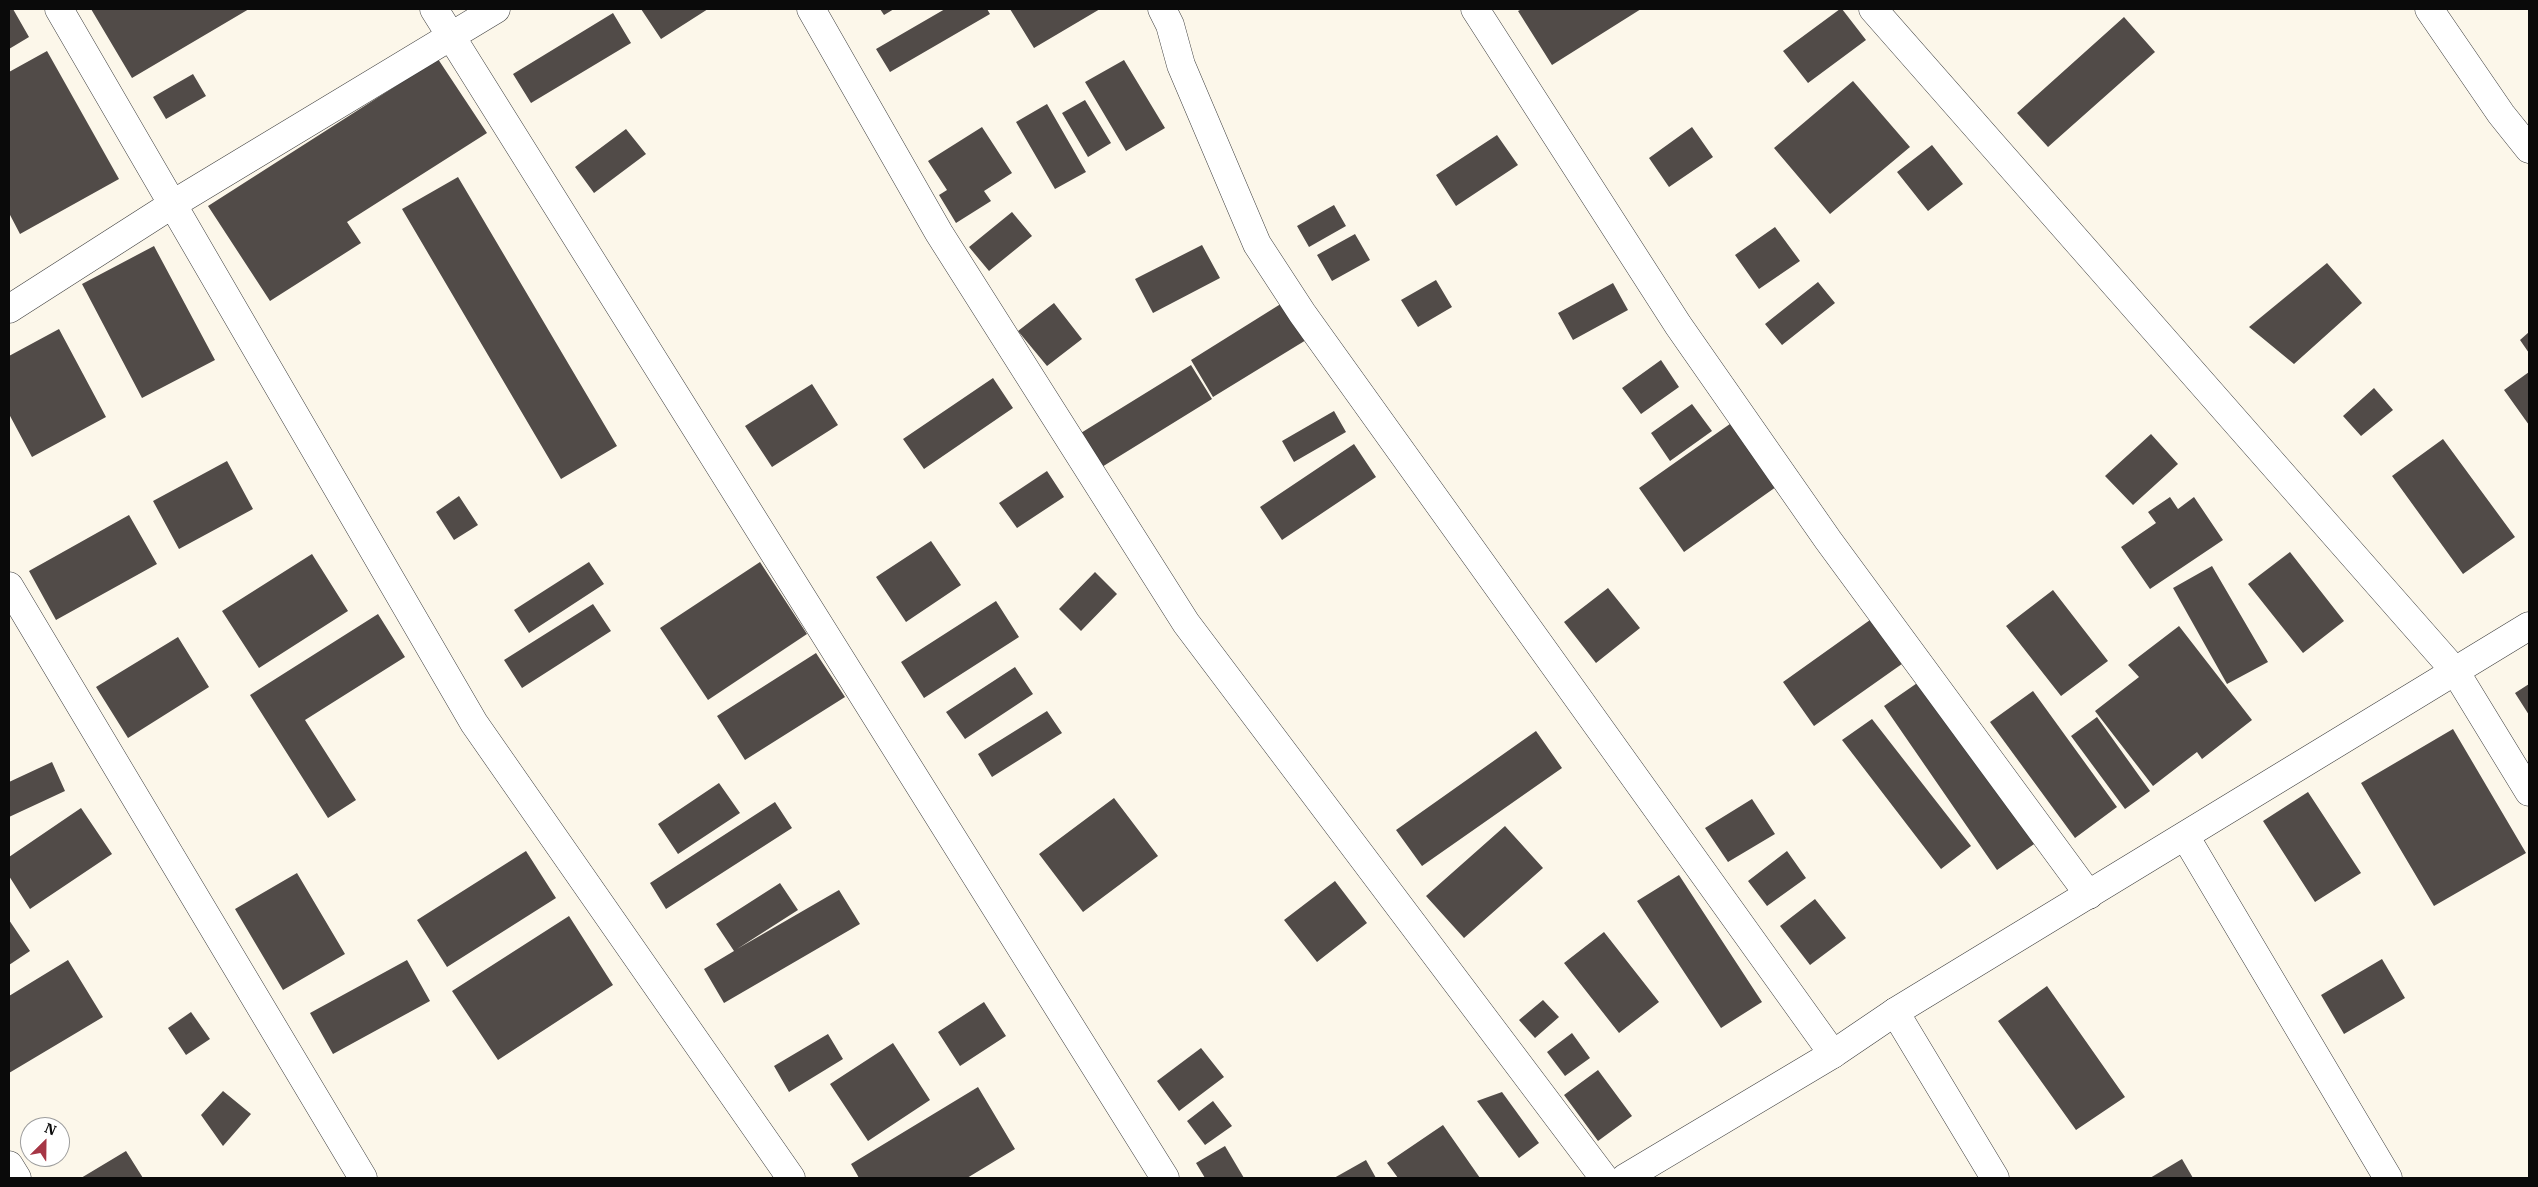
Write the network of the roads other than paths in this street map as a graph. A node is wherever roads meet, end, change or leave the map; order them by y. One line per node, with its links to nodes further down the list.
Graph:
1 (59, 9): 11 (street)
2 (434, 9): 9 (street)
3 (496, 9): 9 (street)
4 (811, 9): 26 (street)
5 (1162, 9): 20 (street)
6 (1475, 9): 18 (street)
7 (1873, 9): 15 (street)
8 (2429, 9): 10 (street)
9 (451, 36): 11 (street); 25 (street)
10 (2529, 149)
11 (174, 204): 12 (street); 24 (street)
12 (9, 309)
13 (9, 586): 23 (street)
14 (2529, 626): 15 (street)
15 (2455, 671): 16 (street); 17 (street)
16 (2529, 792)
17 (2185, 836): 18 (street); 29 (street)
18 (2088, 895): 19 (street)
19 (1895, 1012): 20 (street); 28 (street)
20 (1833, 1054): 27 (street)
21 (9, 1165): 22 (street)
22 (17, 1178)
23 (363, 1178)
24 (791, 1178)
25 (1165, 1178)
26 (1604, 1178)
27 (1624, 1178)
28 (1995, 1178)
29 (2388, 1178)

